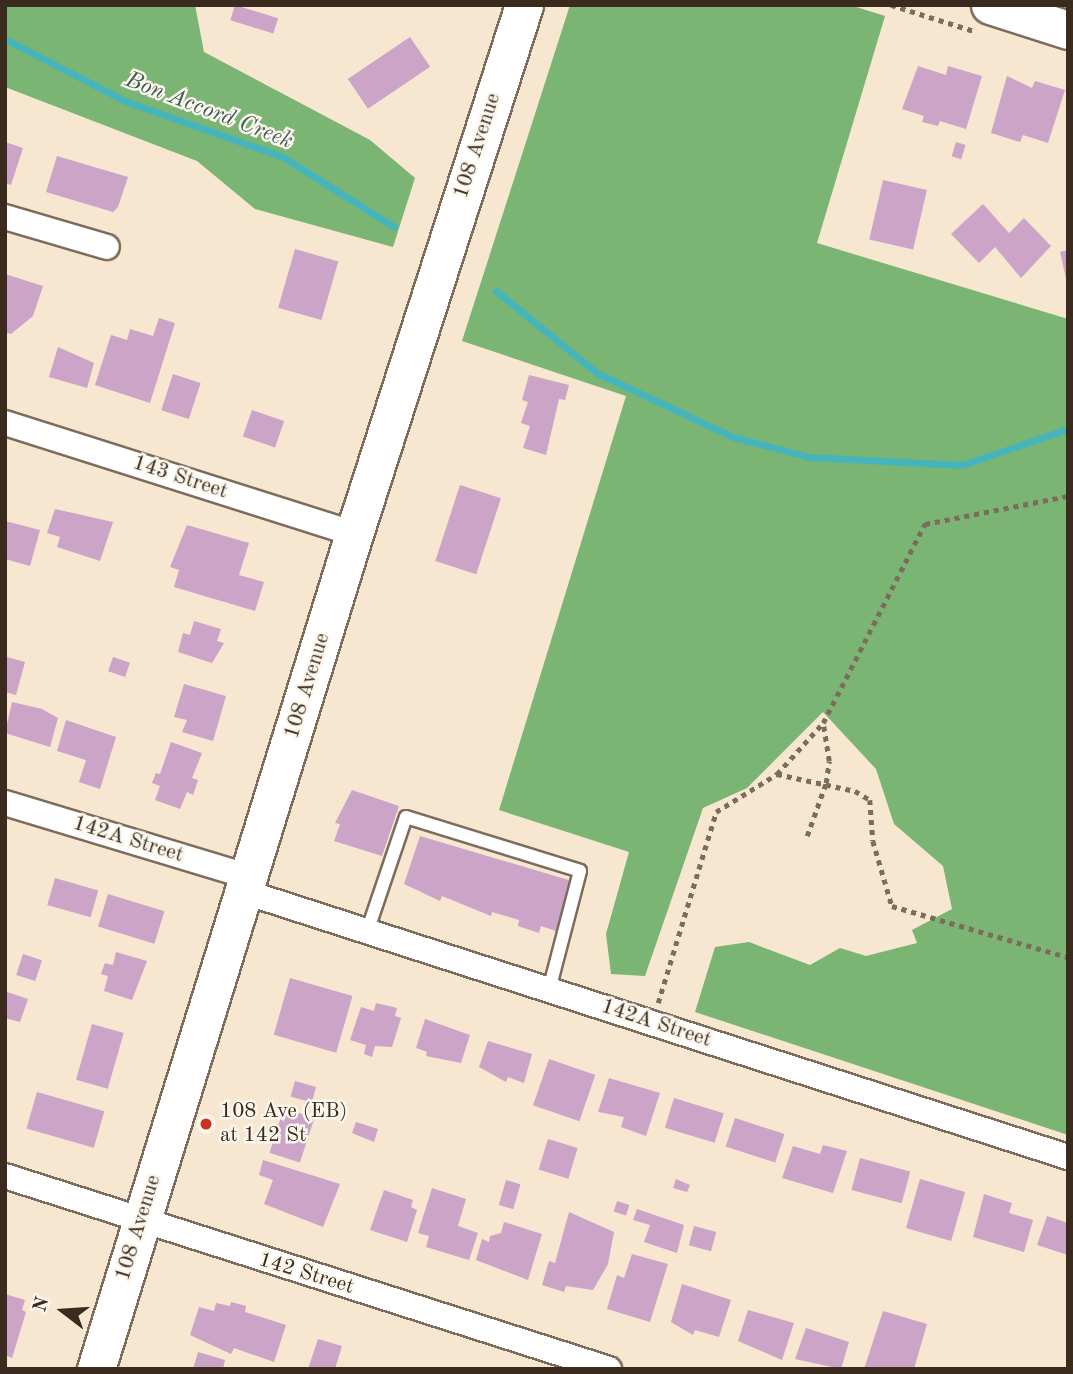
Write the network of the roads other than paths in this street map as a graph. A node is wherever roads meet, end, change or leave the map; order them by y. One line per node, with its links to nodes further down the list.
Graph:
1 (524, 5): 7 (main road, 108 Avenue)
2 (990, 5): 3 (main road)
3 (1068, 30)
4 (5, 217): 5 (street)
5 (107, 247)
6 (5, 423): 7 (street, 143 Street)
7 (354, 534): 9 (main road, 108 Avenue)
8 (5, 803): 9 (street, 142A Street)
9 (247, 885): 10 (street, 142A Street); 14 (main road, 108 Avenue)
10 (367, 932): 11 (street, 142A Street); 11 (lane)
11 (549, 990): 12 (street, 142A Street)
12 (1068, 1157)
13 (5, 1176): 14 (street, 142 Street)
14 (142, 1217): 15 (main road, 108 Avenue); 16 (street, 142 Street)
15 (96, 1369)
16 (609, 1369)

